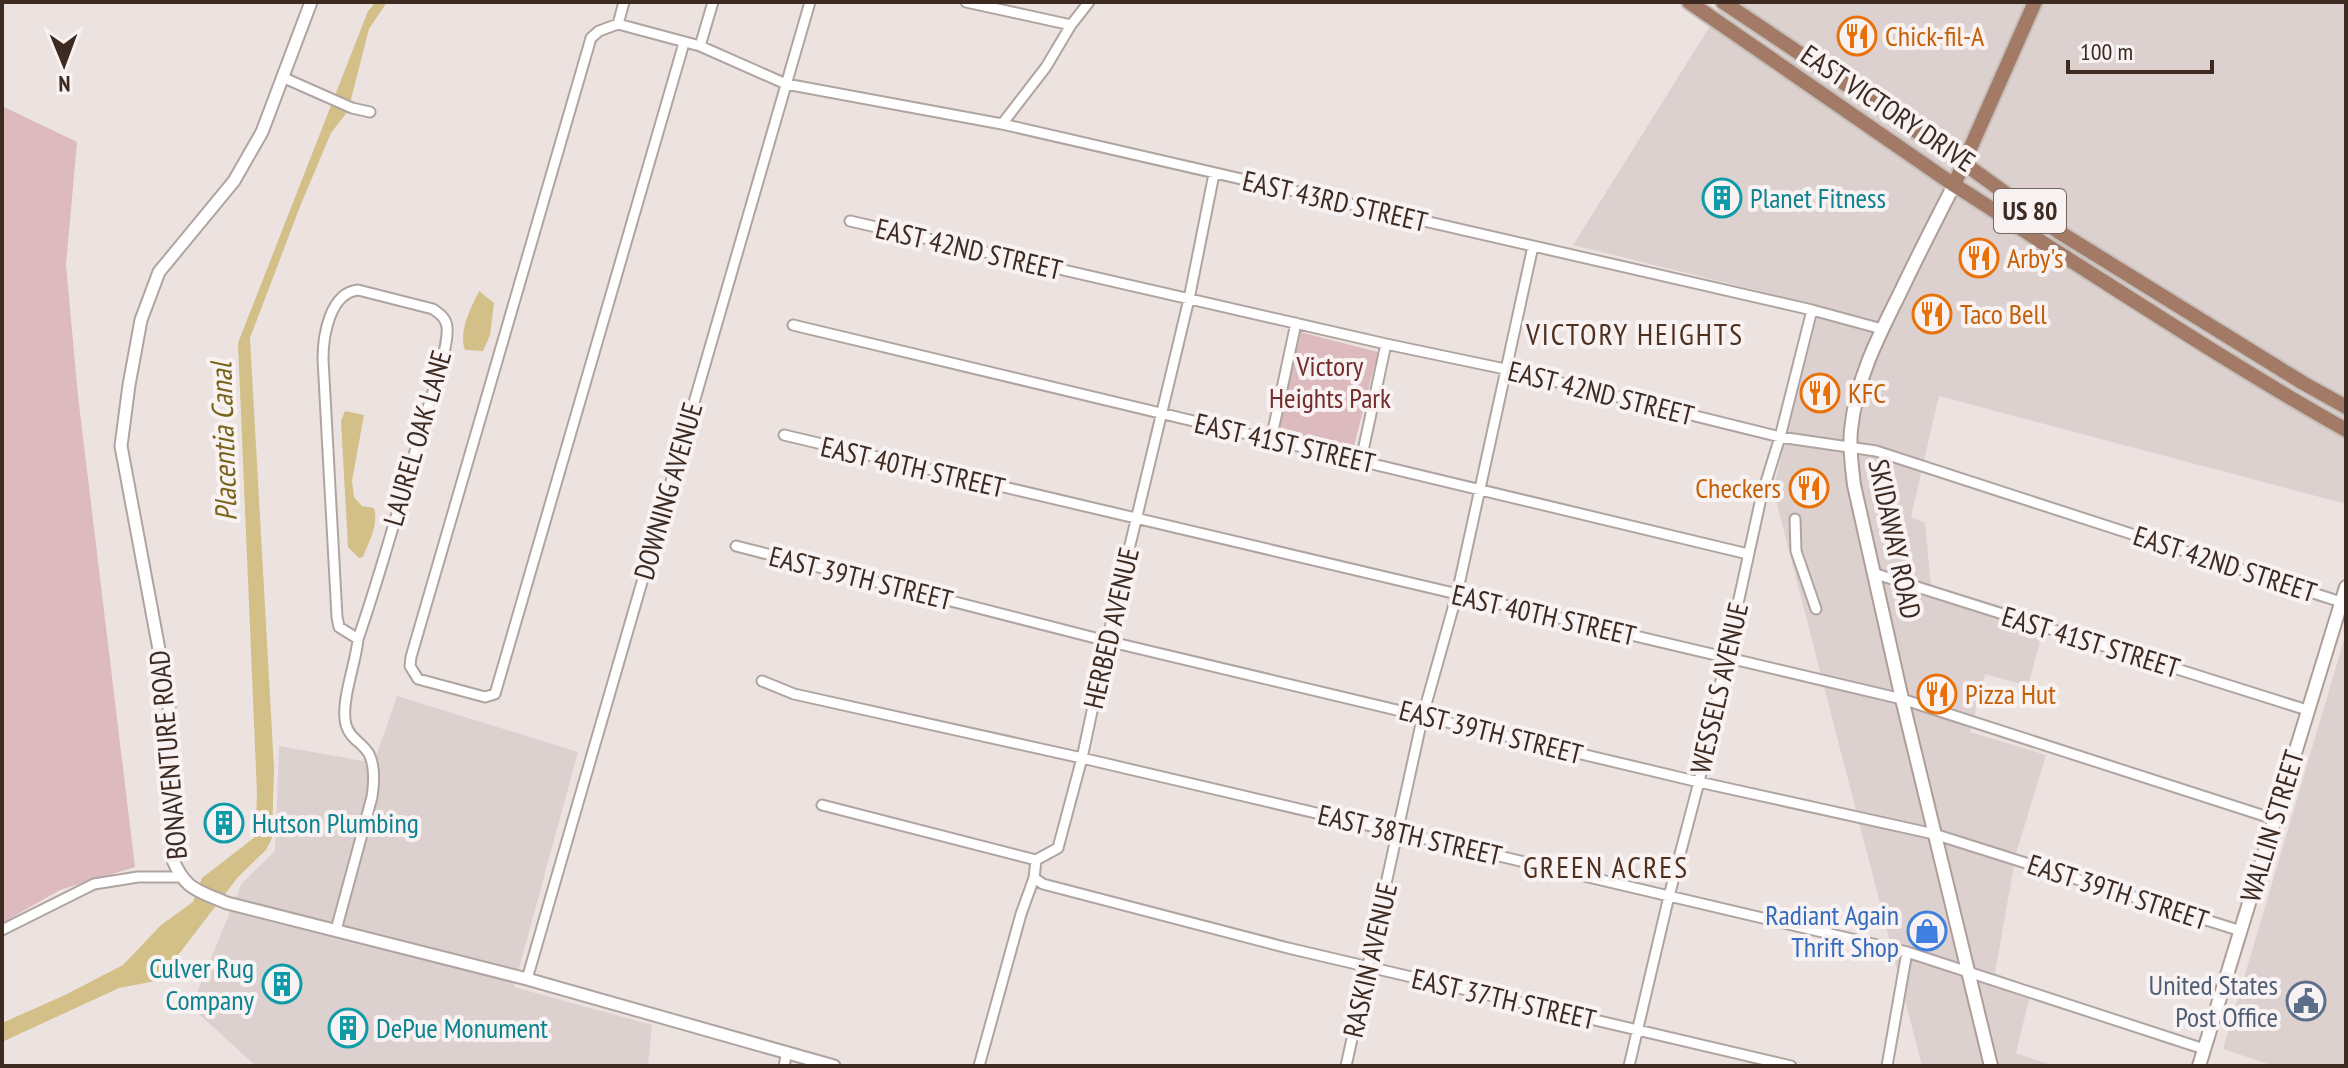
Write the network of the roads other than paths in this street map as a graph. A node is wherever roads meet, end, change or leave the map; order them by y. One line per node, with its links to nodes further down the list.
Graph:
1 (311, 2): 14 (street, BONAVENTURE ROAD)
2 (624, 2): 10 (street)
3 (713, 2): 13 (street)
4 (810, 2): 15 (street, DOWNING AVENUE)
5 (966, 2): 11 (street)
6 (1089, 2): 11 (street)
7 (1689, 2): 20 (main road, EAST VICTORY DRIVE / US 80)
8 (1723, 2): 18 (main road, EAST VICTORY DRIVE / US 80)
9 (2035, 2): 18 (main road, SKIDAWAY ROAD)
10 (618, 24): 12 (street, EAST 43RD STREET); 12 (street)
11 (1071, 25): 17 (street)
12 (684, 43): 13 (street, EAST 43RD STREET)
13 (700, 46): 15 (street, EAST 43RD STREET)
14 (282, 77): 16 (street); 62 (street, BONAVENTURE ROAD)
15 (786, 84): 17 (street, EAST 43RD STREET); 71 (street, DOWNING AVENUE)
16 (370, 112)
17 (1002, 124): 19 (street, EAST 43RD STREET)
18 (1965, 164): 20 (main road, SKIDAWAY ROAD); 30 (main road, EAST VICTORY DRIVE / US 80)
19 (1214, 174): 22 (street, EAST 43RD STREET); 23 (street, HERBED AVENUE)
20 (1954, 185): 27 (main road, SKIDAWAY ROAD); 32 (main road, EAST VICTORY DRIVE / US 80)
21 (850, 221): 23 (street, EAST 42ND STREET)
22 (1533, 246): 24 (street, EAST 43RD STREET); 29 (street, RASKIN AVENUE)
23 (1189, 299): 25 (street, EAST 42ND STREET); 31 (street, HERBED AVENUE)
24 (1812, 310): 27 (street, EAST 43RD STREET); 34 (street, WESSELS AVENUE)
25 (1296, 323): 28 (street, EAST 42ND STREET); 35 (street)
26 (793, 325): 31 (street, EAST 41ST STREET)
27 (1882, 329): 36 (main road, SKIDAWAY ROAD)
28 (1386, 344): 29 (street, EAST 42ND STREET); 37 (street)
29 (1505, 369): 34 (street, EAST 42ND STREET); 38 (street, RASKIN AVENUE)
30 (2346, 407)
31 (1162, 415): 35 (street, EAST 41ST STREET); 39 (street, HERBED AVENUE)
32 (2346, 430)
33 (784, 435): 39 (street, EAST 40TH STREET)
34 (1780, 437): 36 (street, EAST 42ND STREET); 42 (street, WESSELS AVENUE)
35 (1271, 440): 37 (street, EAST 41ST STREET)
36 (1850, 449): 43 (main road, SKIDAWAY ROAD); 46 (street, EAST 42ND STREET)
37 (1361, 460): 38 (street, EAST 41ST STREET)
38 (1478, 489): 42 (street, EAST 41ST STREET); 45 (street, RASKIN AVENUE)
39 (1136, 517): 45 (street, EAST 40TH STREET); 49 (street, HERBED AVENUE)
40 (1795, 519): 47 (street)
41 (736, 546): 49 (street, EAST 39TH STREET)
42 (1748, 554): 50 (street, WESSELS AVENUE)
43 (1876, 574): 52 (main road, SKIDAWAY ROAD); 53 (street, EAST 41ST STREET)
44 (2346, 587): 46 (main road, WALLIN STREET)
45 (1457, 594): 50 (street, EAST 40TH STREET); 54 (street, RASKIN AVENUE)
46 (2341, 602): 53 (main road, WALLIN STREET)
47 (1816, 609)
48 (358, 639): 48 (street, LAUREL OAK LANE); 66 (street, LAUREL OAK LANE)
49 (1107, 641): 54 (street, EAST 39TH STREET); 55 (street, HERBED AVENUE)
50 (1727, 658): 52 (street, EAST 40TH STREET); 56 (street, WESSELS AVENUE)
51 (762, 681): 55 (street, EAST 38TH STREET)
52 (1902, 699): 58 (street, EAST 40TH STREET); 60 (main road, SKIDAWAY ROAD)
53 (2307, 710): 58 (main road, WALLIN STREET)
54 (1423, 715): 56 (street, EAST 39TH STREET); 59 (street, RASKIN AVENUE)
55 (1082, 758): 59 (street, EAST 38TH STREET); 61 (street, HERBED AVENUE)
56 (1699, 782): 60 (street, EAST 39TH STREET); 64 (street, WESSELS AVENUE)
57 (822, 805): 61 (street)
58 (2274, 819): 67 (main road, WALLIN STREET)
59 (1399, 832): 64 (street, EAST 38TH STREET); 69 (street, RASKIN AVENUE)
60 (1934, 834): 67 (street, EAST 39TH STREET); 70 (main road, SKIDAWAY ROAD)
61 (1036, 860): 63 (street)
62 (180, 877): 65 (street); 66 (street, BONAVENTURE ROAD)
63 (1034, 878): 69 (street, EAST 37TH STREET); 77 (street)
64 (1669, 896): 68 (street, EAST 38TH STREET); 72 (street, WESSELS AVENUE)
65 (2, 930)
66 (336, 930): 71 (street, BONAVENTURE ROAD)
67 (2241, 931): 73 (main road, WALLIN STREET)
68 (1907, 952): 70 (street, EAST 38TH STREET); 81 (street)
69 (1369, 967): 72 (street, EAST 37TH STREET); 78 (street, RASKIN AVENUE)
70 (1967, 970): 73 (street, EAST 38TH STREET); 82 (main road, SKIDAWAY ROAD)
71 (527, 979): 74 (street, BONAVENTURE ROAD)
72 (1637, 1031): 79 (street, WESSELS AVENUE); 80 (street, EAST 37TH STREET)
73 (2204, 1049): 83 (main road, WALLIN STREET)
74 (787, 1052): 75 (street); 76 (street, BONAVENTURE ROAD)
75 (784, 1066)
76 (834, 1066)
77 (979, 1066)
78 (1346, 1066)
79 (1629, 1066)
80 (1791, 1066)
81 (1887, 1066)
82 (1991, 1066)
83 (2199, 1066)

